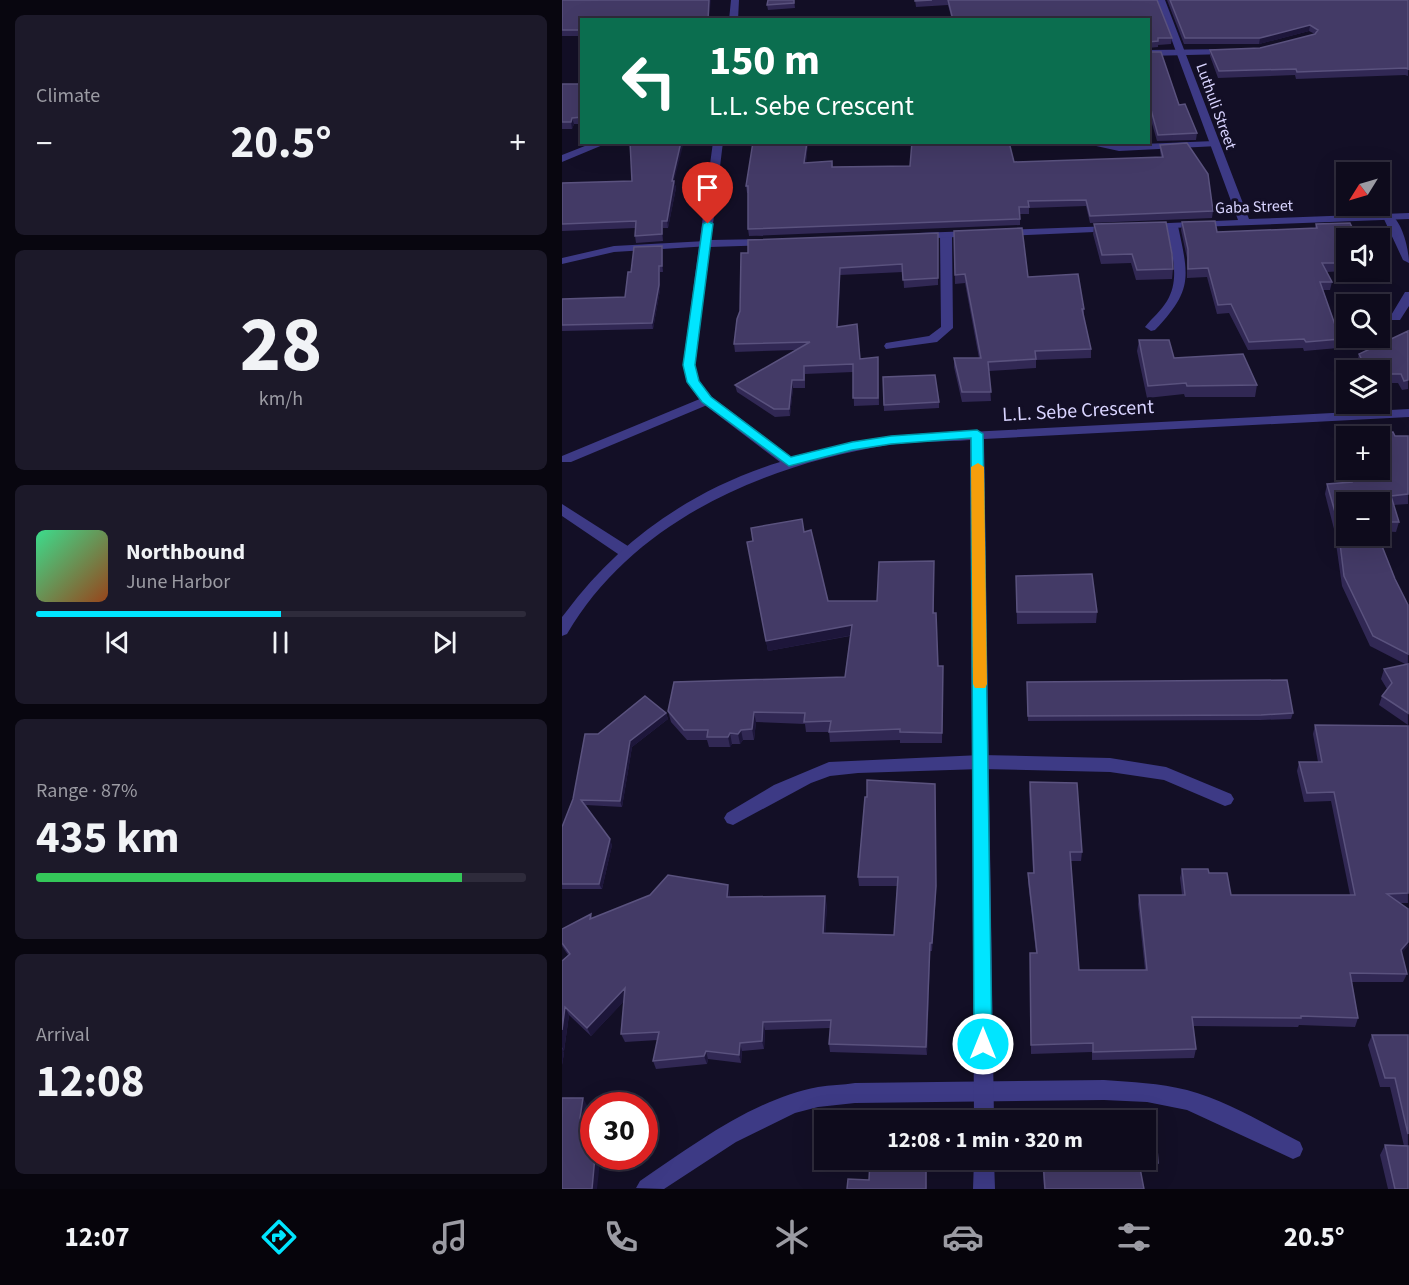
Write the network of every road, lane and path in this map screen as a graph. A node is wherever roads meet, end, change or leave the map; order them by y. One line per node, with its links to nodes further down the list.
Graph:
1 (736, 0): 3 (street)
2 (1161, 0): 4 (street, Luthuli Street)
3 (733, 18)
4 (1181, 51): 5 (street); 6 (street); 10 (street, Luthuli Street)
5 (1241, 51)
6 (1150, 53)
7 (600, 144): 11 (street)
8 (718, 144): 19 (street)
9 (1095, 144): 10 (street)
10 (1214, 144): 14 (street, Luthuli Street)
11 (562, 159)
12 (1408, 216): 13 (street, Gaba Street)
13 (1390, 217): 14 (street, Gaba Street); 21 (street)
14 (1245, 223): 15 (street, Gaba Street)
15 (1172, 226): 16 (street, Gaba Street); 24 (street)
16 (946, 236): 17 (street, Gaba Street); 25 (street)
17 (900, 237)
18 (786, 241): 19 (street)
19 (706, 244): 20 (street); 26 (street)
20 (562, 261)
21 (1408, 261)
22 (1408, 295): 23 (street)
23 (1396, 317)
24 (1151, 327)
25 (890, 346)
26 (707, 400): 29 (street); 30 (street)
27 (1408, 413): 28 (street, L.L. Sebe Crescent)
28 (977, 434): 30 (street, L.L. Sebe Crescent); 34 (street)
29 (566, 459)
30 (789, 462): 32 (street, L.L. Sebe Crescent)
31 (562, 509): 32 (street)
32 (626, 552): 33 (street, L.L. Sebe Crescent)
33 (562, 630)
34 (981, 762): 35 (street); 36 (street); 37 (street)
35 (1225, 799)
36 (733, 818)
37 (984, 1091): 38 (street); 39 (street); 41 (street)
38 (984, 1110)
39 (1293, 1149)
40 (984, 1170): 42 (street)
41 (647, 1188)
42 (984, 1189)

